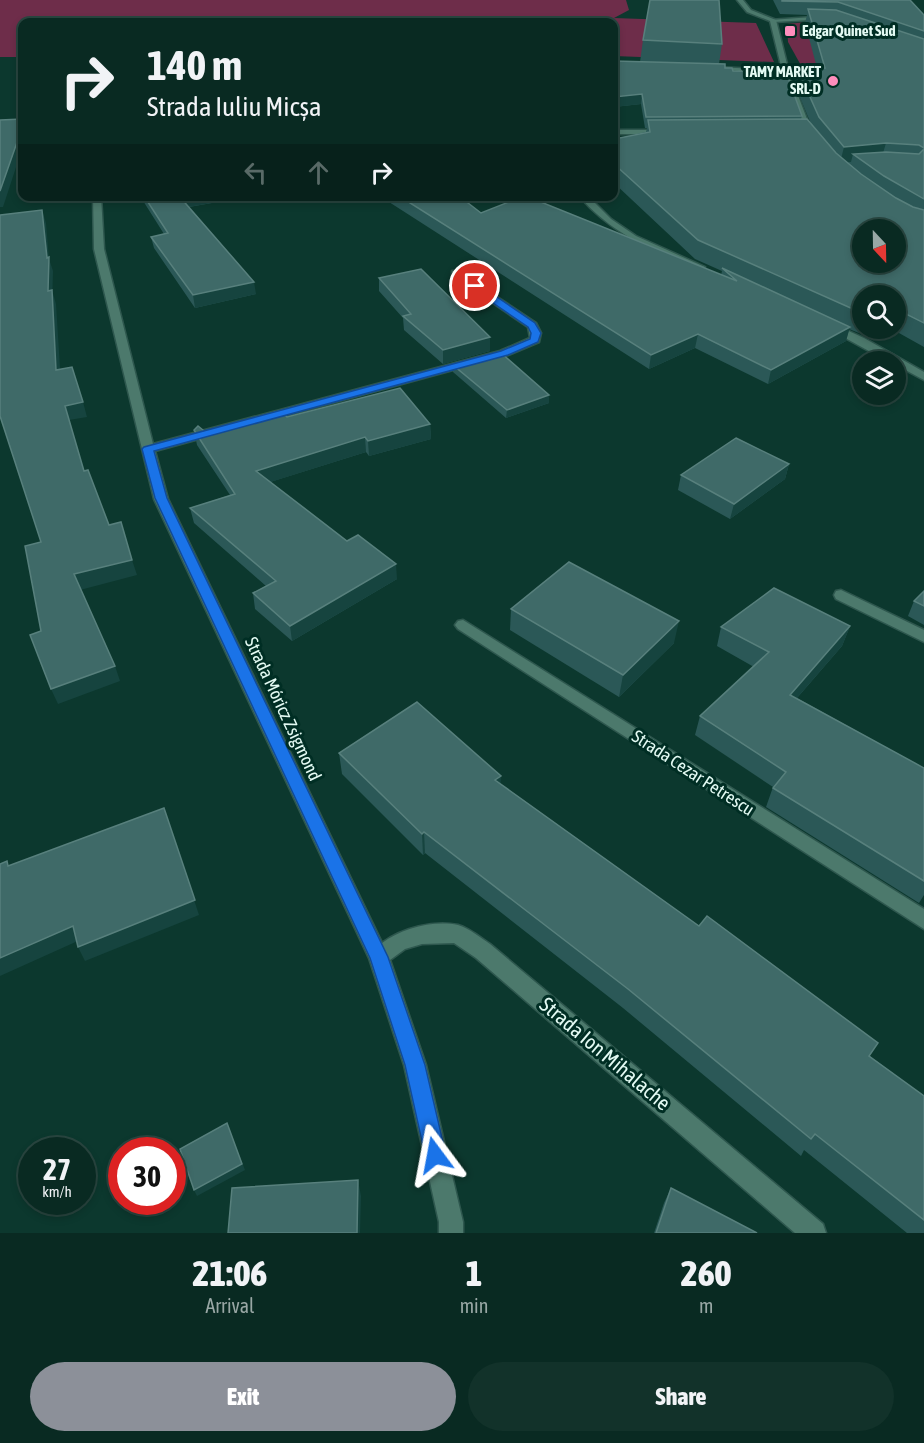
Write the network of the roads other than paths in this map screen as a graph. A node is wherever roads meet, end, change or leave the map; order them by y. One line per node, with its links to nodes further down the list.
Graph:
1 (740, 0): 3 (street)
2 (834, 19): 3 (street)
3 (773, 20): 5 (street)
4 (710, 69): 5 (street)
5 (786, 72): 7 (street)
6 (796, 131): 7 (street)
7 (807, 131): 10 (street)
8 (618, 132): 9 (street)
9 (682, 132)
10 (815, 141)
11 (97, 201): 17 (street, Strada Móricz Zsigmond)
12 (588, 201): 14 (street)
13 (455, 273): 17 (street)
14 (714, 273)
15 (818, 320): 16 (street)
16 (924, 377)
17 (148, 449): 22 (street, Strada Móricz Zsigmond)
18 (840, 595): 20 (street)
19 (463, 626): 21 (street, Strada Cezar Petrescu)
20 (924, 637)
21 (924, 920)
22 (379, 957): 23 (street, Strada Móricz Zsigmond); 24 (street, Strada Ion Mihalache)
23 (450, 1233)
24 (814, 1233)

